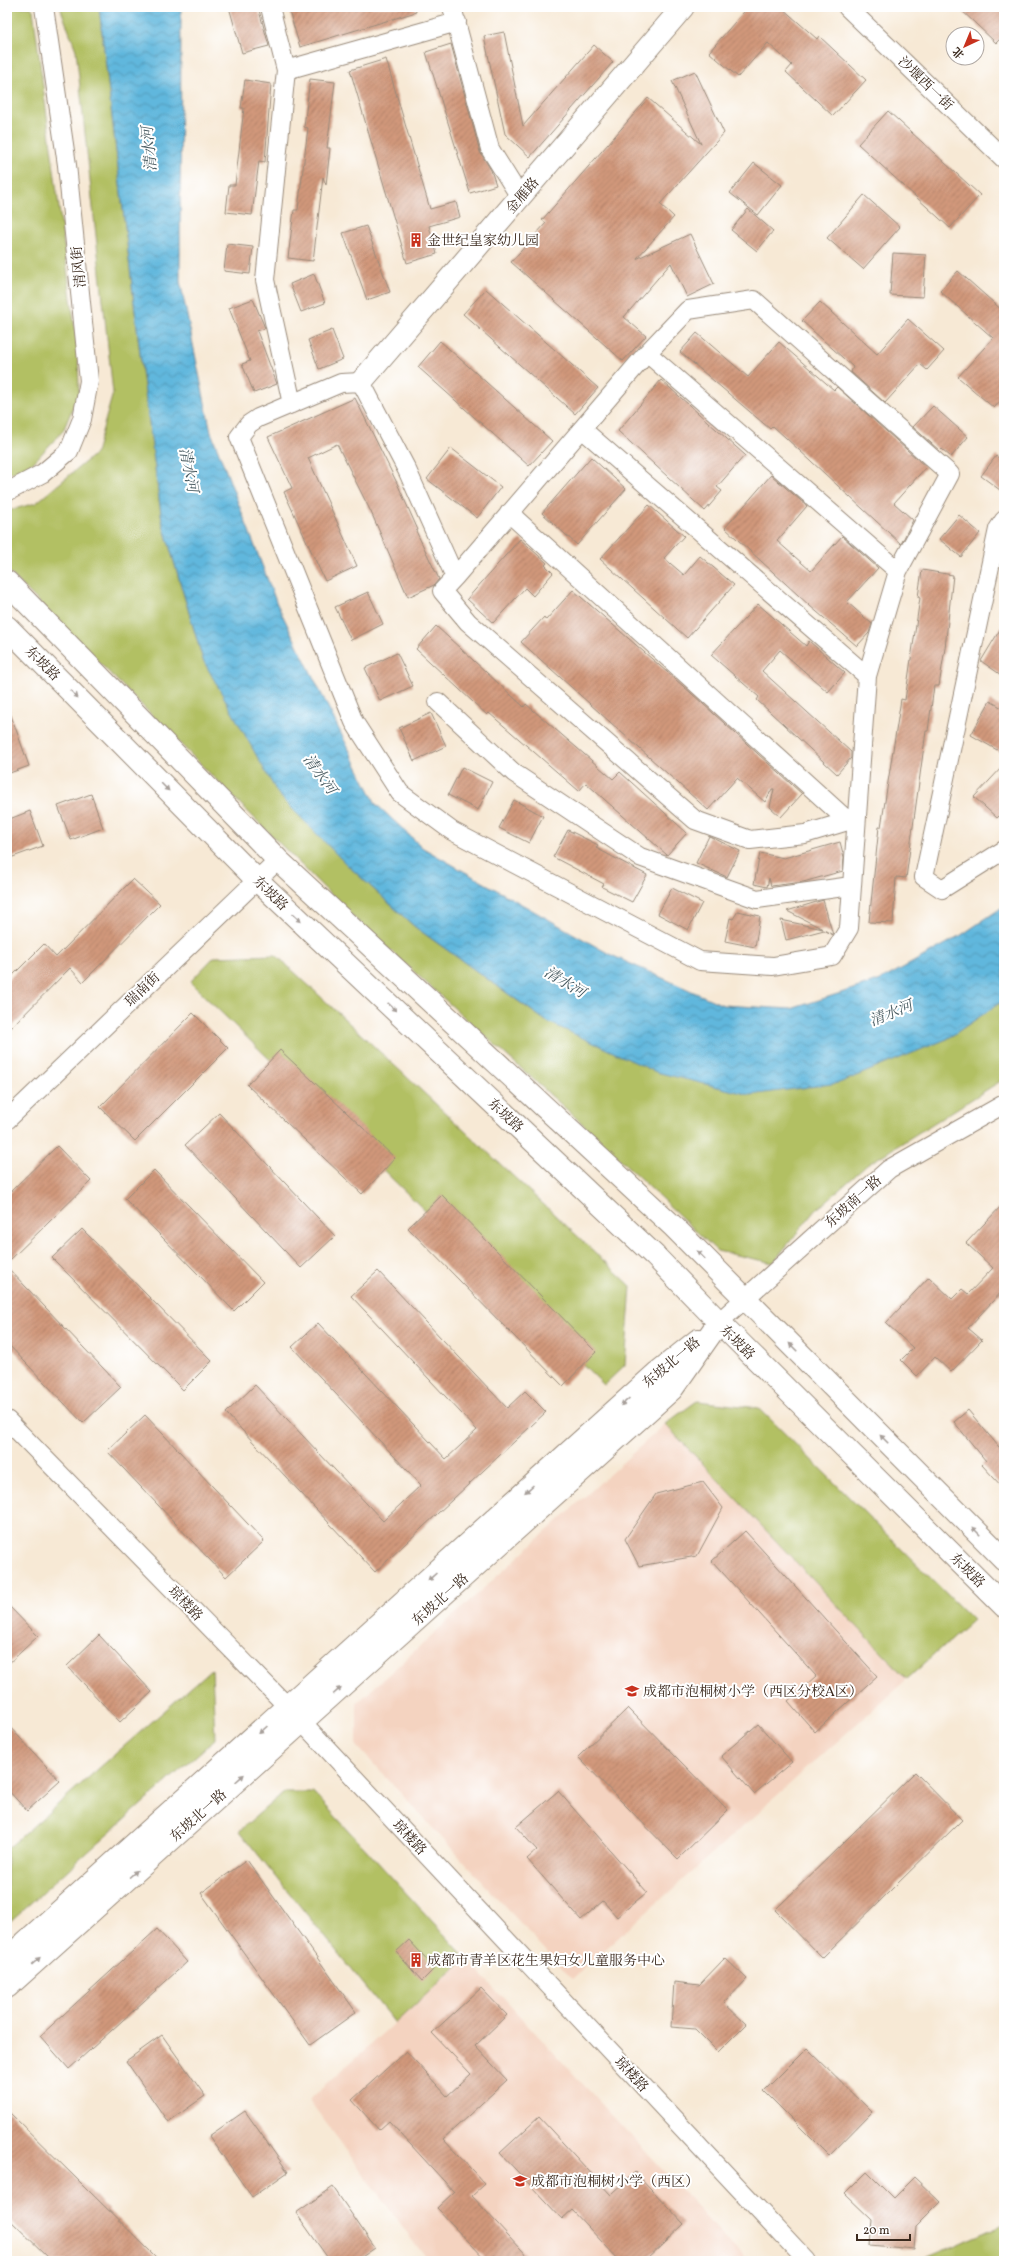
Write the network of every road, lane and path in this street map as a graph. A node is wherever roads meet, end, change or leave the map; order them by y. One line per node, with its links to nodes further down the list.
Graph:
1 (44, 7): 13 (street, 清风街)
2 (270, 7): 6 (street)
3 (683, 7): 8 (main road, 金雁路)
4 (847, 7): 7 (street, 沙堰西一街)
5 (454, 15): 6 (street); 8 (street)
6 (286, 70): 11 (street)
7 (1004, 159)
8 (520, 197): 10 (main road, 金雁路)
9 (647, 354): 12 (street); 16 (street); 16 (street)
10 (361, 382): 11 (street); 17 (street)
11 (292, 404): 25 (street)
12 (582, 429): 14 (street); 20 (street)
13 (7, 492)
14 (509, 513): 17 (street); 17 (street)
15 (1004, 520): 22 (street)
16 (898, 571): 20 (street)
17 (455, 577)
18 (7, 582): 23 (main road, 东坡路)
19 (7, 627): 24 (main road, 东坡路, one-way to 24)
20 (867, 676): 25 (street)
21 (438, 702): 25 (street)
22 (1004, 850)
23 (278, 860): 24 (street, 瑞南街); 28 (main road, 东坡路, one-way to 23)
24 (256, 879): 27 (street, 瑞南街); 29 (main road, 东坡路, one-way to 29)
25 (852, 886)
26 (1004, 1104): 28 (street, 东坡南一路)
27 (7, 1120)
28 (744, 1299): 29 (street, 东坡南一路); 31 (main road, 东坡路, one-way to 28)
29 (719, 1322): 32 (main road, 东坡路); 33 (main road, 东坡北一路)
30 (7, 1420): 33 (street, 琼楼路)
31 (1004, 1559)
32 (1004, 1606)
33 (295, 1715): 34 (main road, 东坡北一路, one-way to 34); 35 (main road, 东坡北一路, one-way to 33); 36 (street, 琼楼路)
34 (7, 1959)
35 (7, 1987)
36 (807, 2261)

